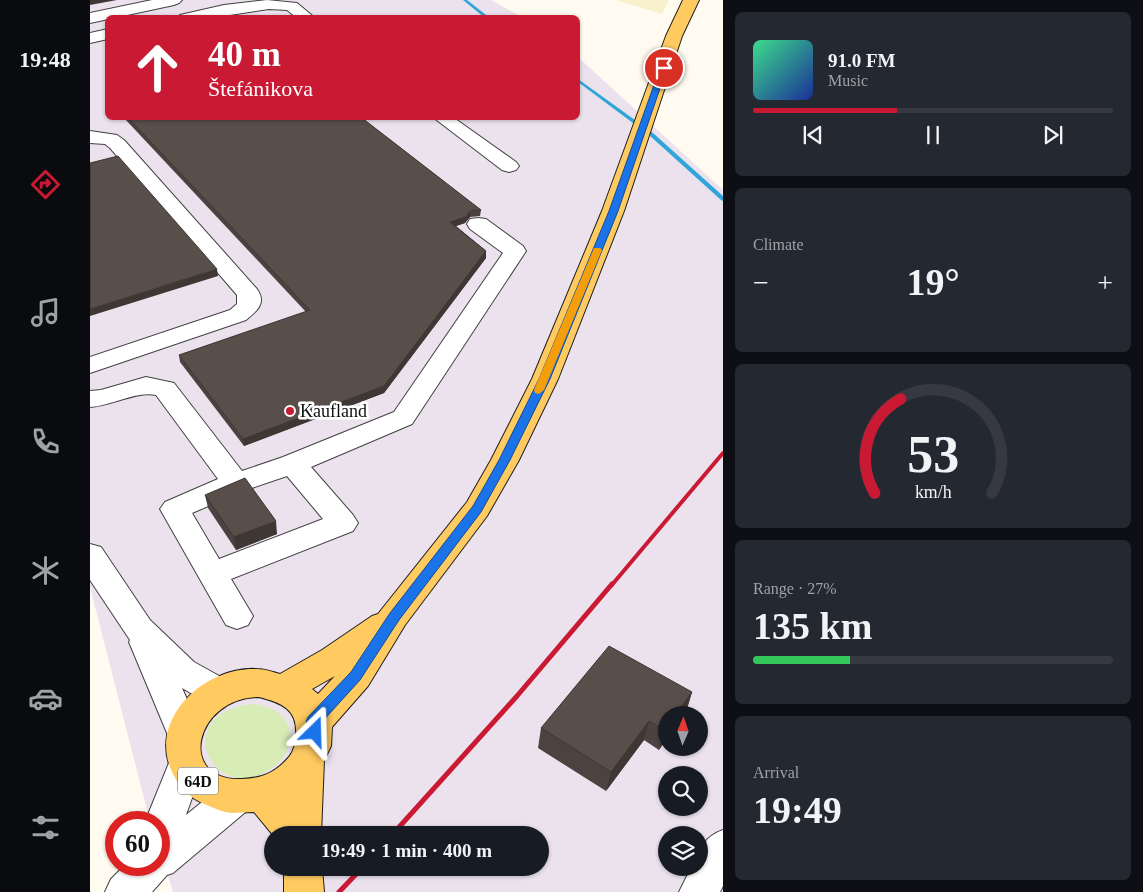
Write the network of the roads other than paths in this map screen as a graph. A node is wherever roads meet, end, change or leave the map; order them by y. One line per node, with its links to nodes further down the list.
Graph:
1 (174, 0): 5 (street)
2 (691, 0): 19 (main road)
3 (199, 15): 4 (street)
4 (303, 15)
5 (90, 18)
6 (105, 35): 7 (street)
7 (90, 38)
8 (446, 120): 10 (street)
9 (90, 137): 12 (street)
10 (509, 166)
11 (478, 224): 14 (street)
12 (90, 365)
13 (90, 399): 15 (street)
14 (293, 464): 15 (street); 17 (street)
15 (236, 483): 17 (street)
16 (90, 555): 20 (street)
17 (214, 573): 18 (street)
18 (237, 616)
19 (394, 616): 21 (main road); 23 (main road)
20 (140, 629): 22 (street); 24 (street)
21 (283, 688): 22 (main road); 23 (main road)
22 (218, 692): 24 (main road)
23 (314, 722): 25 (main road)
24 (185, 749): 26 (main road, 64D); 27 (street)
25 (307, 762): 26 (main road); 29 (main road)
26 (249, 795): 28 (main road); 31 (street)
27 (165, 811)
28 (286, 826)
29 (303, 826)
30 (723, 848): 34 (street)
31 (170, 850)
32 (303, 876): 33 (main road)
33 (304, 892)
34 (699, 892)

